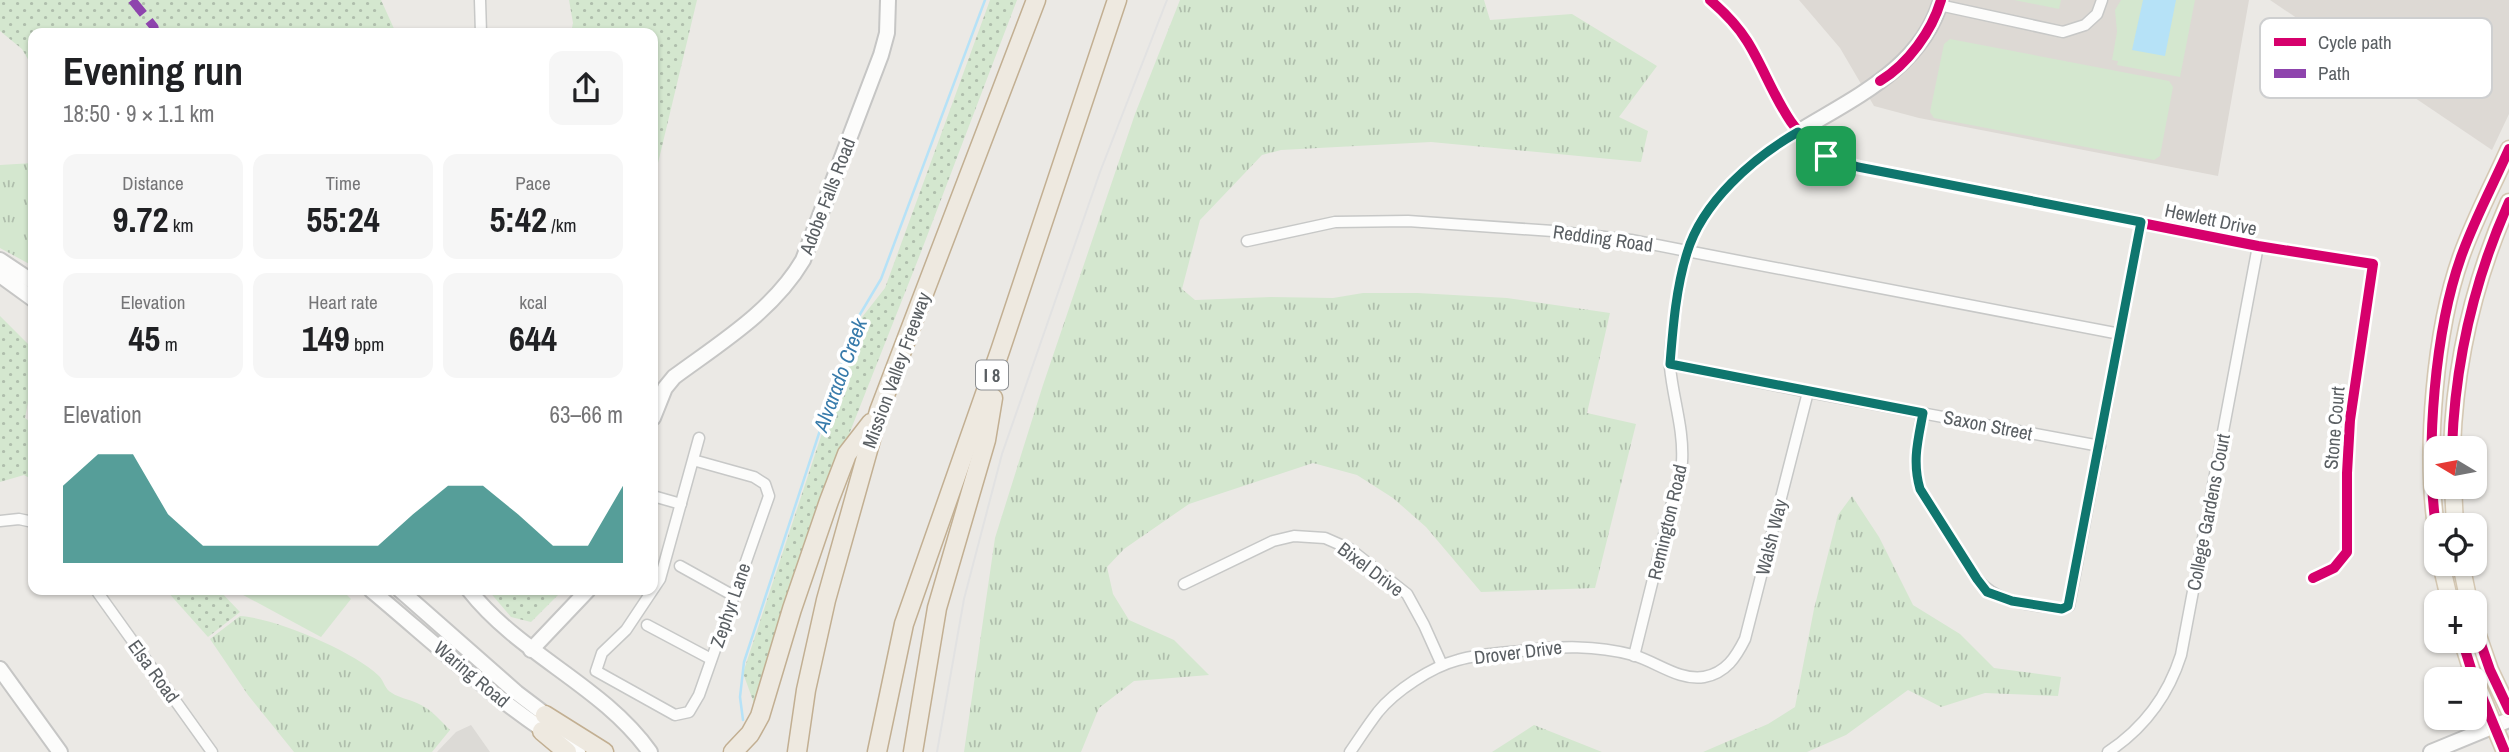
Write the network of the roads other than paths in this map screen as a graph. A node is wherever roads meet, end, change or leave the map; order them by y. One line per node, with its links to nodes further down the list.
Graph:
1 (480, 0): 8 (street)
2 (888, 0): 25 (street, Adobe Falls Road)
3 (1036, 0): 26 (highway, Mission Valley Freeway)
4 (1117, 0): 22 (highway, I 8)
5 (1710, 0): 9 (street, Hewlett Drive)
6 (2102, 0): 7 (street)
7 (1940, 3): 9 (street, Remington Road)
8 (481, 28)
9 (1798, 132): 12 (street, Hewlett Drive); 15 (street, Remington Road)
10 (2509, 149): 34 (main road)
11 (2509, 202): 28 (main road)
12 (2141, 222): 14 (street, Hewlett Drive); 21 (street)
13 (1247, 241): 15 (street, Redding Road)
14 (2259, 246): 17 (street, Hewlett Drive); 72 (street, College Gardens Court)
15 (1688, 251): 21 (street, Redding Road); 23 (street, Remington Road)
16 (0, 260): 19 (street)
17 (2373, 264): 38 (street, Stone Court)
18 (0, 275): 20 (street)
19 (28, 279)
20 (28, 295)
21 (2120, 334): 30 (street)
22 (1000, 351): 69 (highway, I 8); 70 (highway)
23 (1670, 364): 24 (street, Saxon Street); 52 (street, Remington Road)
24 (1808, 393): 27 (street, Saxon Street); 56 (street, Walsh Way)
25 (658, 406)
26 (879, 411): 67 (highway); 68 (highway, Mission Valley Freeway)
27 (1923, 413): 30 (street, Saxon Street); 30 (street)
28 (2453, 436)
29 (699, 438): 31 (street)
30 (2100, 446)
31 (693, 460): 33 (street); 47 (street, Zephyr Lane)
32 (658, 497): 33 (street)
33 (681, 504): 39 (street, Zephyr Lane)
34 (2435, 513)
35 (0, 520): 36 (street)
36 (28, 521)
37 (680, 566): 47 (street)
38 (2313, 578)
39 (658, 582)
40 (1184, 584): 54 (street, Bixel Drive)
41 (100, 595): 61 (street, Elsa Road)
42 (377, 595): 58 (street, Waring Road)
43 (405, 595): 58 (street, Waring Road)
44 (473, 595): 49 (street)
45 (583, 595): 49 (street)
46 (649, 595): 53 (street, Zephyr Lane)
47 (734, 596): 53 (street, Zephyr Lane)
48 (647, 625): 53 (street)
49 (531, 650): 66 (street)
50 (2466, 653): 59 (main road)
51 (2484, 653): 57 (main road)
52 (1634, 656): 54 (street, Drover Drive); 56 (street, Drover Drive)
53 (711, 659)
54 (1443, 665): 71 (street, Drover Drive)
55 (0, 669): 60 (street)
56 (1718, 672)
57 (2509, 710)
58 (544, 723): 62 (highway); 63 (street, Waring Road); 64 (street, Waring Road); 65 (highway)
59 (2502, 723): 73 (street); 74 (main road)
60 (59, 752)
61 (212, 752)
62 (567, 752)
63 (578, 752)
64 (598, 752)
65 (604, 752)
66 (650, 752)
67 (733, 752)
68 (797, 752)
69 (877, 752)
70 (913, 752)
71 (1350, 752)
72 (2108, 752)
73 (2431, 752)
74 (2505, 752)

